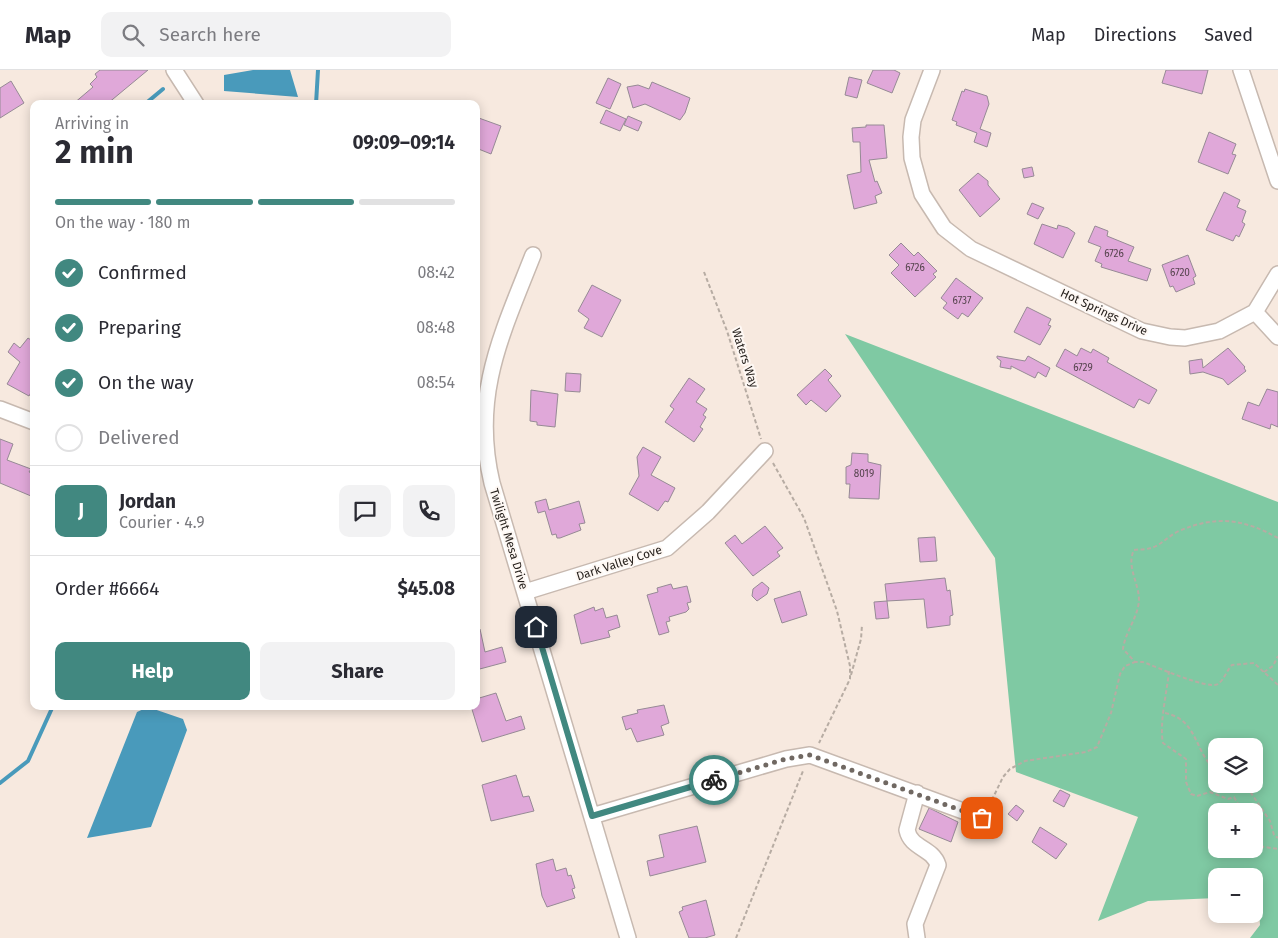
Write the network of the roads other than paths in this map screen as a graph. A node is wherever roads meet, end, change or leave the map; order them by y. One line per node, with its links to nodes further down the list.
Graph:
1 (174, 70): 4 (street)
2 (932, 70): 8 (street, Hot Springs Drive)
3 (1241, 70): 5 (street)
4 (193, 100)
5 (1278, 181)
6 (533, 255): 13 (street, Twilight Mesa Drive)
7 (1278, 274): 8 (street)
8 (1255, 312): 9 (street)
9 (1278, 337)
10 (0, 410): 11 (street)
11 (30, 421)
12 (765, 451): 13 (street, Dark Valley Cove)
13 (525, 592): 15 (street, Twilight Mesa Drive)
14 (917, 794): 15 (street); 16 (street); 18 (street)
15 (592, 816): 17 (street, Twilight Mesa Drive)
16 (982, 818)
17 (628, 938)
18 (917, 938)

